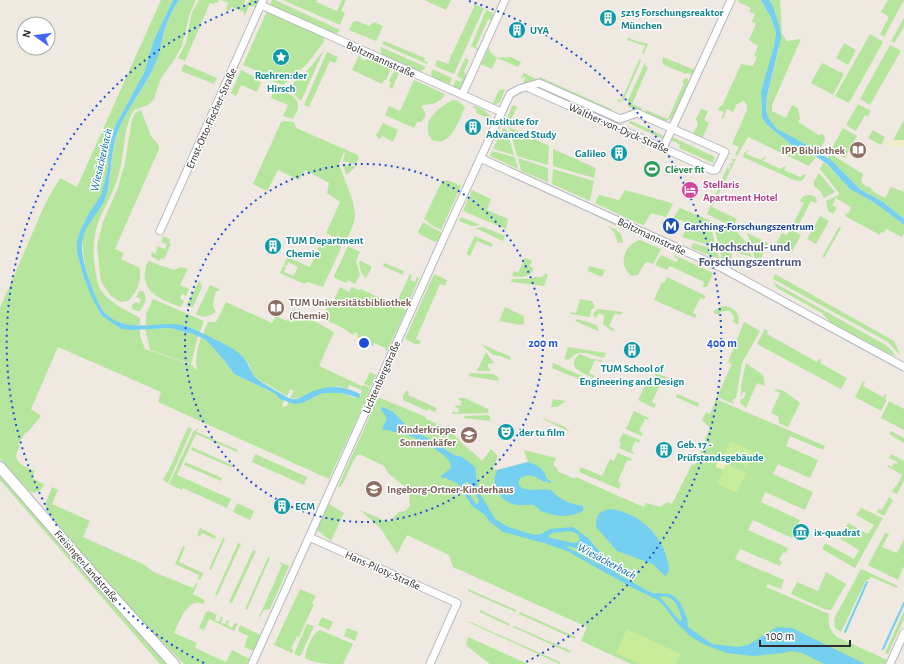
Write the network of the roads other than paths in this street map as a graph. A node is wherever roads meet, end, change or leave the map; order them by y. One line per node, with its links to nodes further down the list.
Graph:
1 (505, 0): 6 (street)
2 (731, 0): 8 (street)
3 (262, 3): 6 (street, Boltzmannstraße); 11 (street, Ernst-Otto-Fischer-Straße)
4 (527, 87): 5 (street, Walther-von-Dyck-Straße); 8 (street, Walther-von-Dyck-Straße); 9 (street, Walther-von-Dyck-Straße)
5 (512, 92): 7 (street, Lichtenbergstraße)
6 (462, 95): 7 (street, Boltzmannstraße)
7 (501, 112): 10 (street, Lichtenbergstraße)
8 (672, 129): 9 (street); 9 (street, Walther-von-Dyck-Straße)
9 (663, 148)
10 (480, 158): 12 (street, Boltzmannstraße); 14 (street, Lichtenbergstraße)
11 (160, 231)
12 (904, 367)
13 (0, 467): 16 (main road, Freisinger Landstraße)
14 (309, 537): 17 (street, Lichtenbergstraße); 18 (street, Hans-Piloty-Straße)
15 (904, 633): 19 (street)
16 (174, 664)
17 (252, 664)
18 (430, 664)
19 (890, 664)

